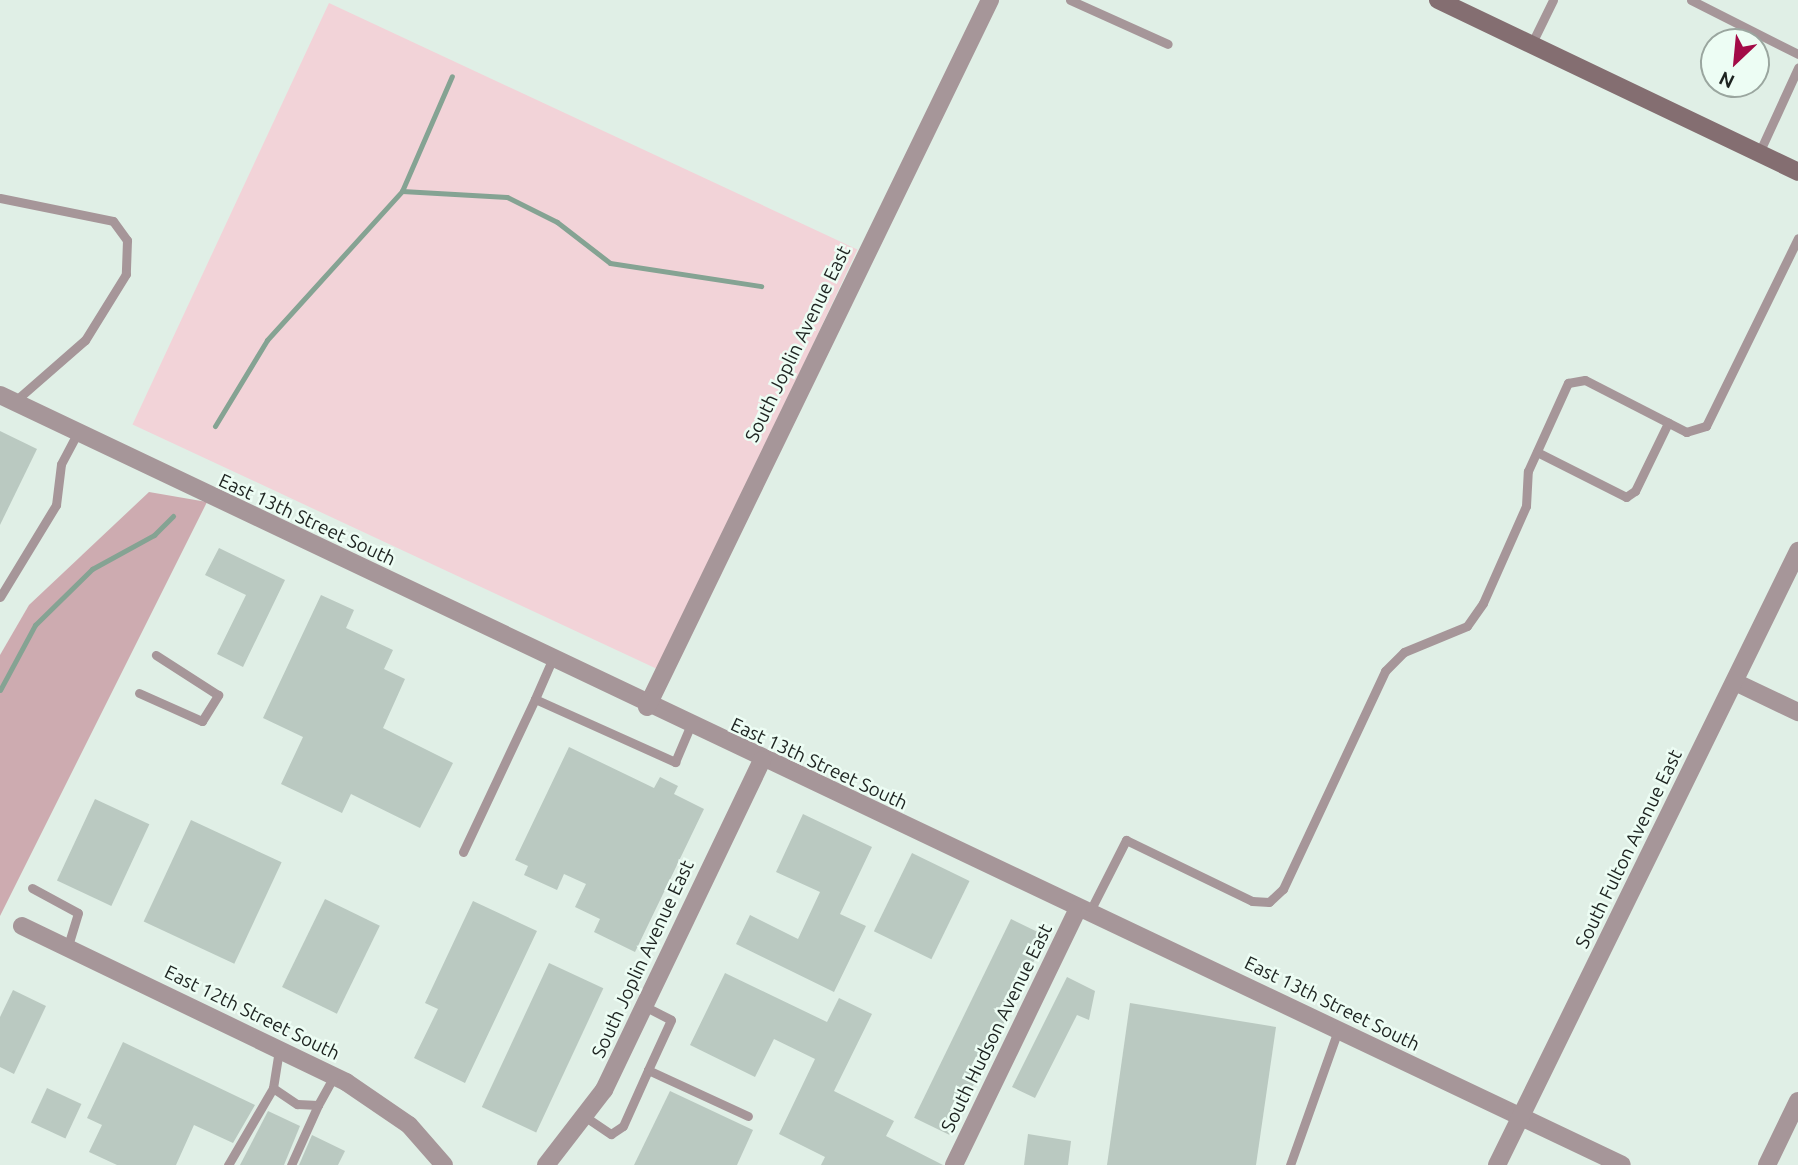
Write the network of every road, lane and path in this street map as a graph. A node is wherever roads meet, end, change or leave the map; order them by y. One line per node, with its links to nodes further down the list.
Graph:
1 (990, 0): 25 (street, South Joplin Avenue East)
2 (1070, 0): 6 (lane)
3 (1438, 0): 7 (main road)
4 (1553, 0): 7 (lane)
5 (1690, 0): 8 (lane)
6 (1168, 44)
7 (1531, 45): 10 (main road)
8 (1798, 54)
9 (1798, 70): 10 (lane)
10 (1759, 153): 11 (main road)
11 (1798, 172)
12 (0, 198): 14 (lane)
13 (1798, 238): 15 (lane)
14 (7, 398): 16 (street, East 13th Street South)
15 (1668, 423): 17 (lane); 17 (lane)
16 (77, 433): 19 (lane); 21 (street, East 13th Street South)
17 (1536, 452): 31 (lane)
18 (1798, 551): 22 (street, South Fulton Avenue East)
19 (0, 597)
20 (156, 655): 23 (lane)
21 (552, 660): 24 (lane); 25 (street, East 13th Street South)
22 (1735, 682): 26 (street); 44 (street, South Fulton Avenue East)
23 (139, 693)
24 (535, 699): 27 (lane); 29 (lane)
25 (647, 707): 27 (street, East 13th Street South)
26 (1798, 712)
27 (690, 727): 28 (street, East 13th Street South)
28 (762, 760): 31 (street, East 13th Street South); 34 (street, South Joplin Avenue East)
29 (463, 852)
30 (32, 888): 33 (lane)
31 (1083, 911): 35 (street, East 13th Street South); 49 (street, South Hudson Avenue East)
32 (22, 926): 33 (street, East 12th Street South)
33 (67, 948): 36 (street, East 12th Street South)
34 (642, 1005): 37 (lane); 43 (street, South Joplin Avenue East)
35 (1338, 1030): 44 (street, East 13th Street South); 50 (lane)
36 (279, 1050): 38 (street, East 12th Street South); 39 (lane)
37 (648, 1070): 42 (lane); 43 (lane)
38 (334, 1076): 41 (lane); 47 (street, East 12th Street South)
39 (273, 1088): 41 (lane); 45 (lane)
40 (1798, 1101): 53 (street)
41 (318, 1105): 46 (lane)
42 (748, 1116)
43 (587, 1118): 48 (street, South Joplin Avenue East)
44 (1520, 1119): 51 (street, South Fulton Avenue East); 52 (street, East 13th Street South)
45 (228, 1165)
46 (291, 1165)
47 (444, 1165)
48 (546, 1165)
49 (954, 1165)
50 (1290, 1165)
51 (1497, 1165)
52 (1622, 1165)
53 (1767, 1165)

